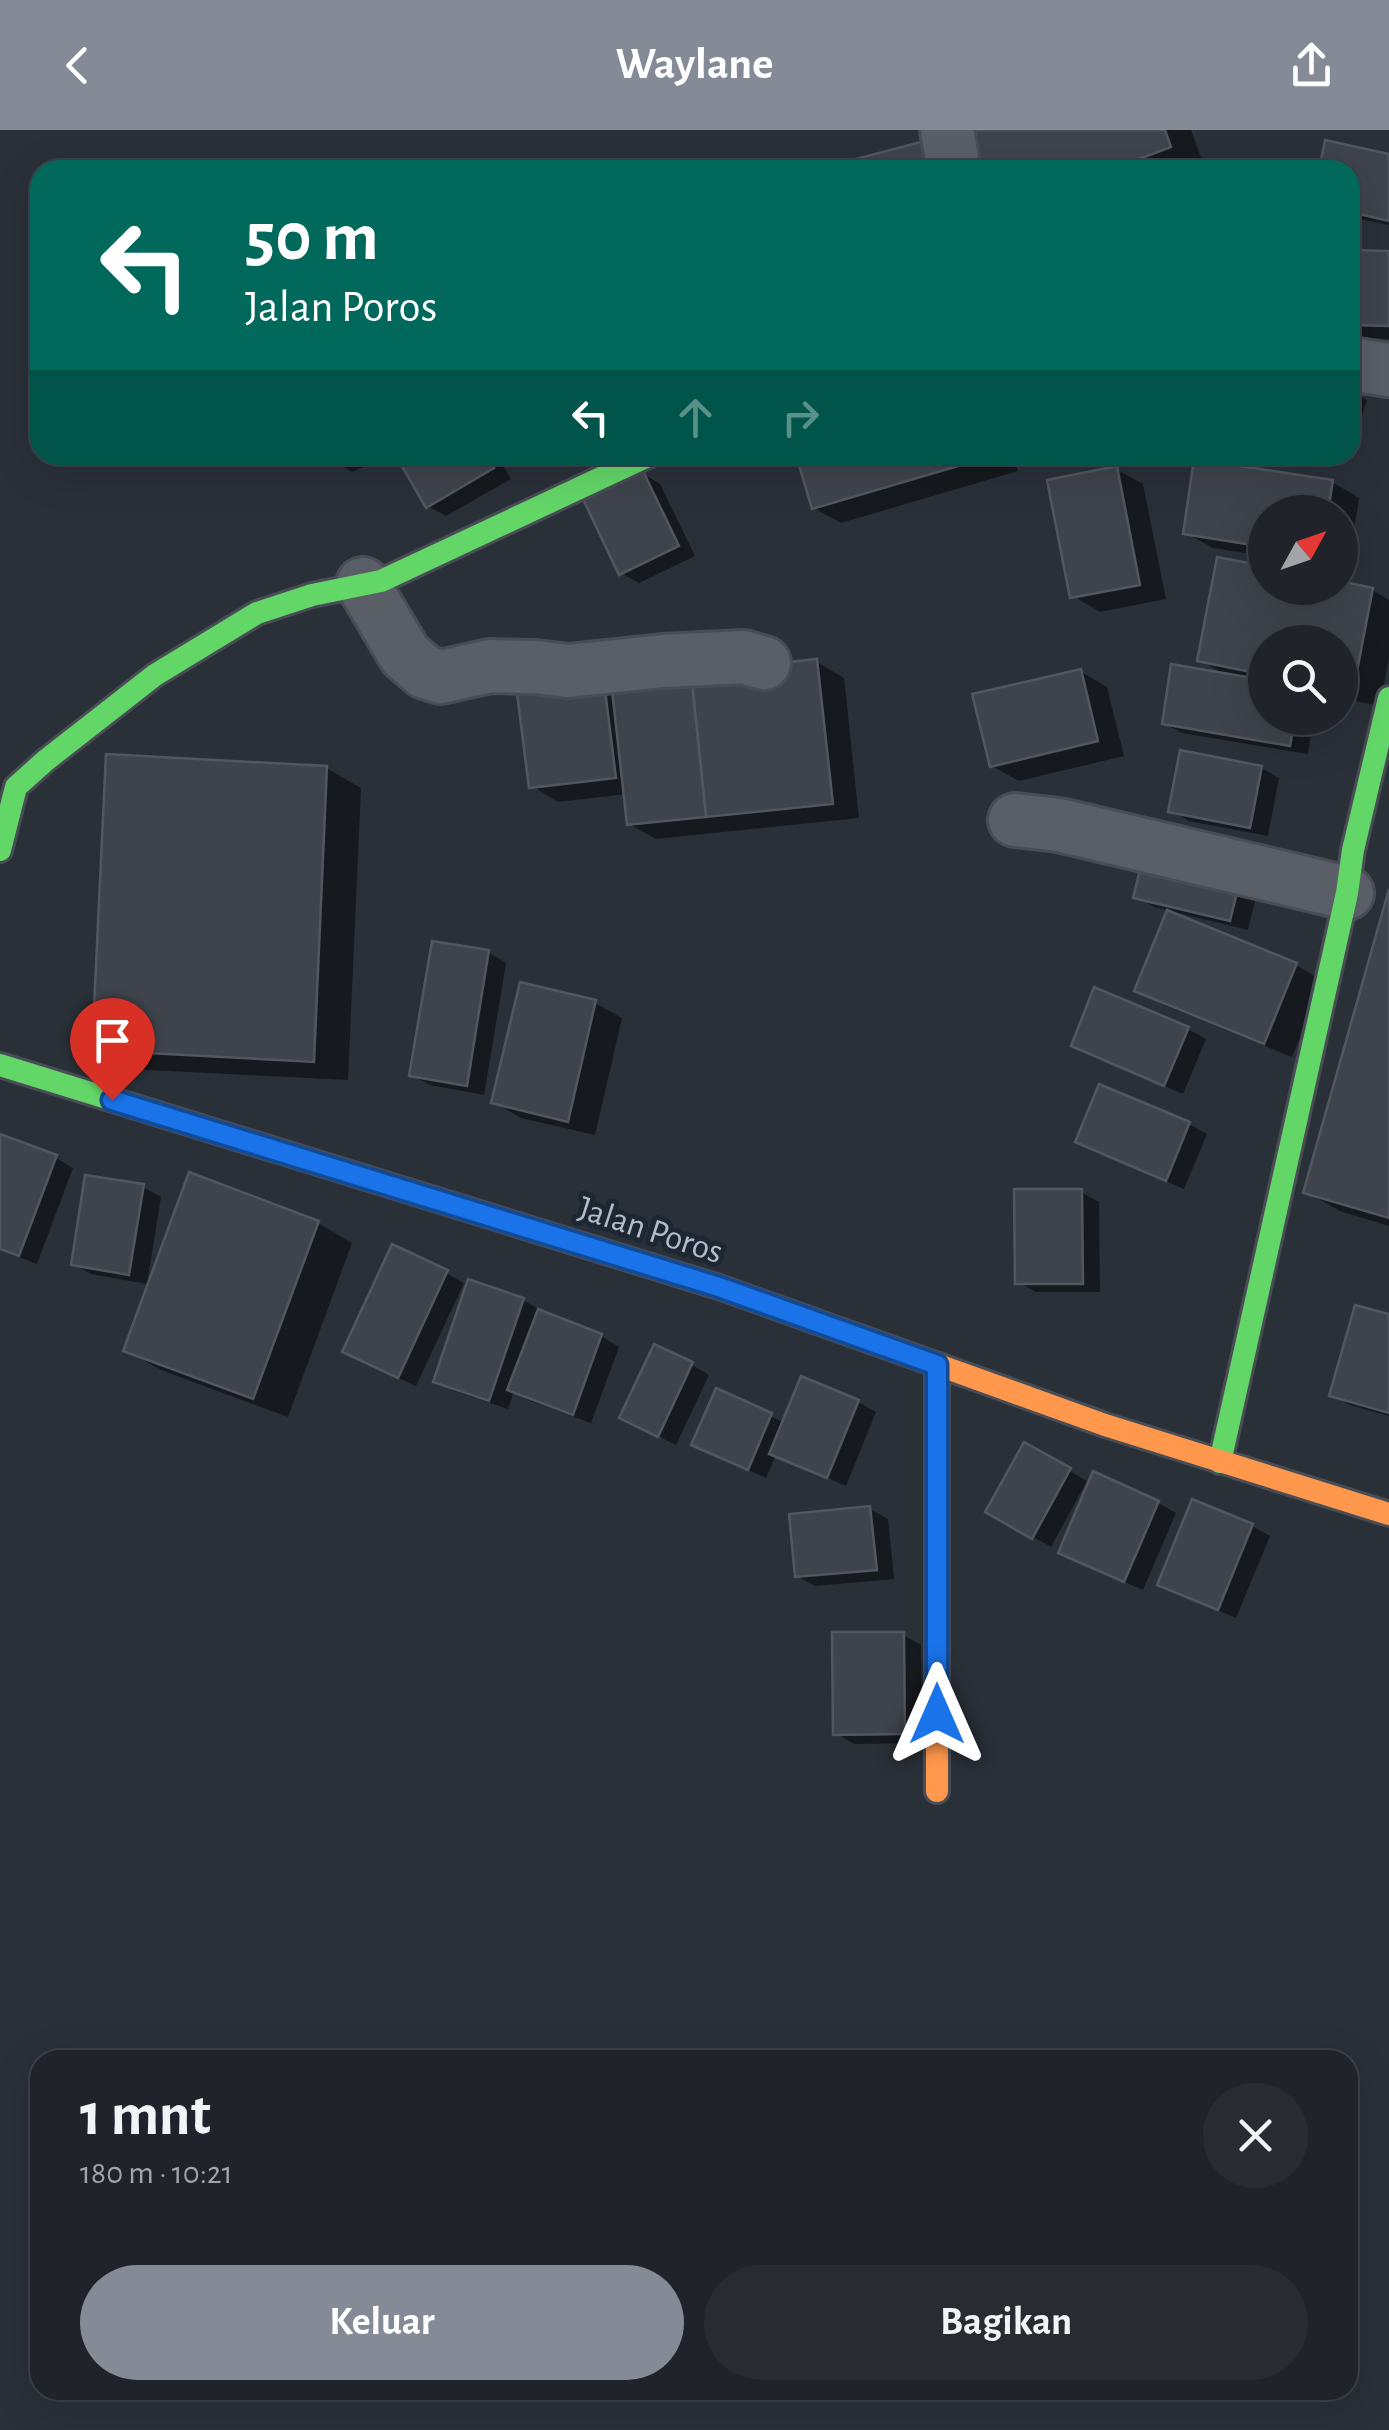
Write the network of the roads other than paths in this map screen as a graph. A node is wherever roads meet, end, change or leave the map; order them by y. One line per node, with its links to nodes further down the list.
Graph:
1 (947, 130): 2 (street)
2 (952, 160)
3 (1360, 366): 4 (street)
4 (1389, 370)
5 (629, 465): 6 (street)
6 (363, 584): 7 (street); 10 (street)
7 (764, 663)
8 (1389, 698): 11 (street)
9 (1015, 820): 11 (street)
10 (0, 850)
11 (1363, 867): 14 (street)
12 (0, 1065): 13 (street, Jalan Poros)
13 (937, 1365): 14 (street, Jalan Poros); 16 (street)
14 (1220, 1462): 15 (street, Jalan Poros)
15 (1389, 1514)
16 (937, 1791)

